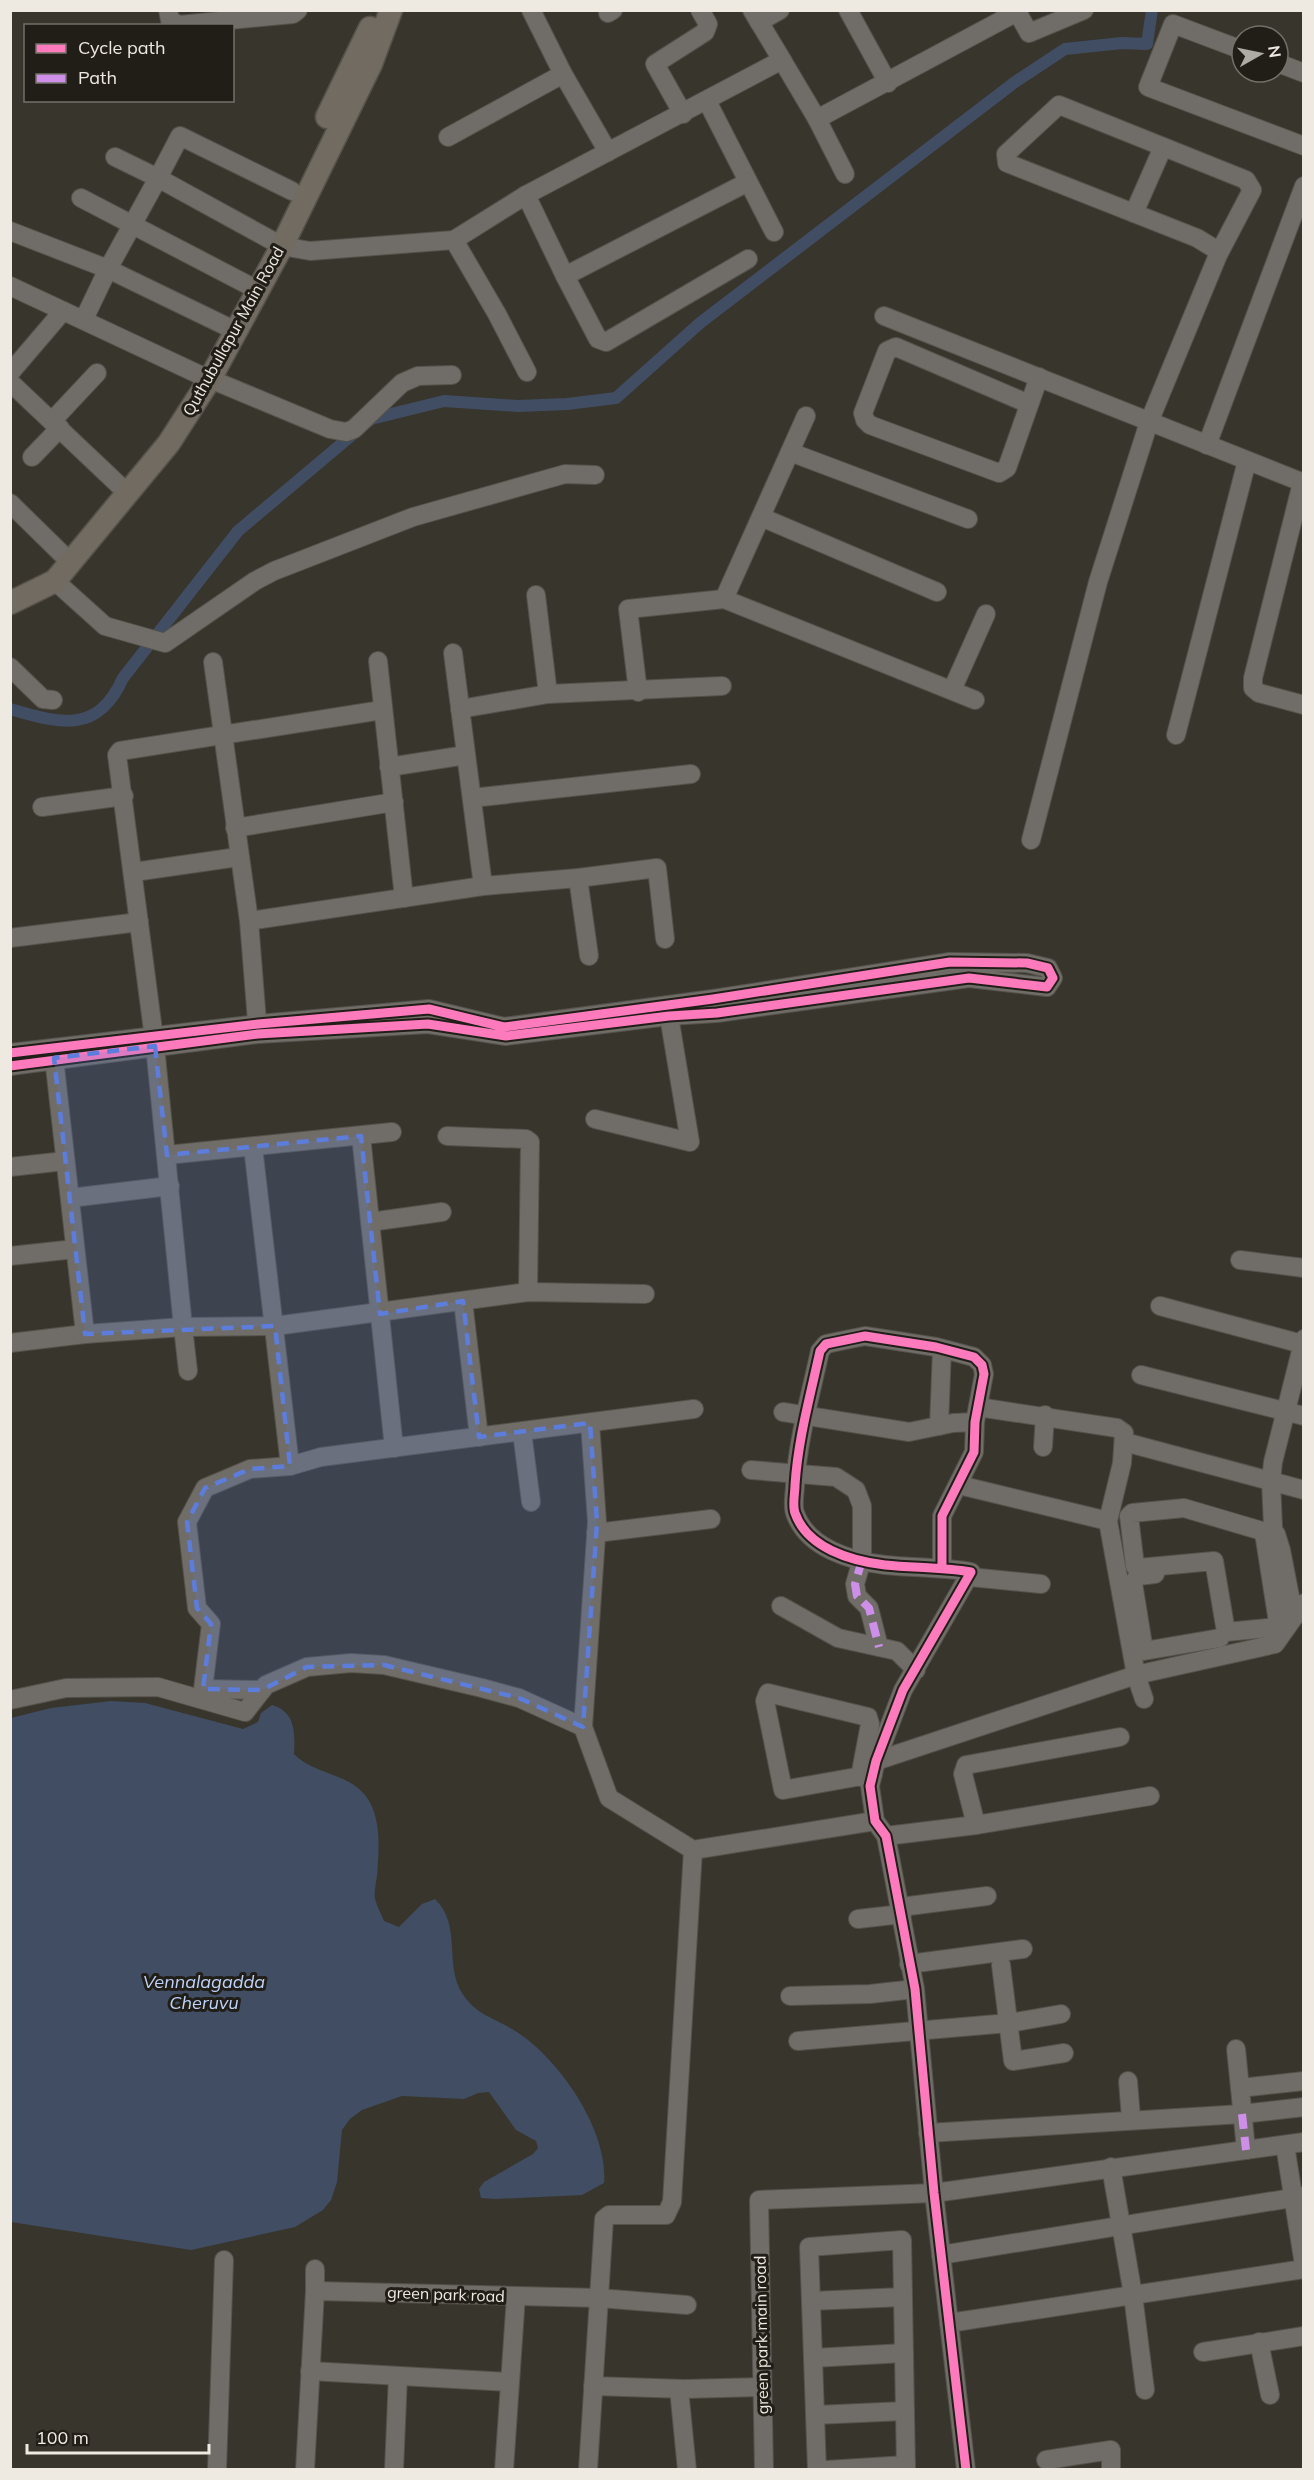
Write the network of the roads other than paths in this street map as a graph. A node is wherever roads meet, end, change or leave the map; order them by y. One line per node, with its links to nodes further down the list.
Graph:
1 (168, 10): 2 (street)
2 (298, 10)
3 (378, 10): 29 (main road, Quthubullapur Main Road)
4 (391, 10): 37 (main road, Quthubullapur Main Road)
5 (531, 10): 15 (street)
6 (700, 10): 18 (street)
7 (780, 10): 11 (street)
8 (848, 10): 16 (street)
9 (1084, 10): 10 (street)
10 (1017, 11): 16 (street)
11 (756, 16): 14 (street)
12 (1175, 17): 13 (street); 21 (street)
13 (1230, 44)
14 (782, 60): 17 (street); 19 (street)
15 (563, 74): 20 (street); 23 (street)
16 (888, 83): 19 (street)
17 (707, 101): 18 (street); 27 (street)
18 (683, 114): 23 (street)
19 (817, 119): 25 (street)
20 (448, 137)
21 (1304, 146)
22 (1163, 147): 32 (street); 32 (street); 38 (street)
23 (608, 152): 30 (street)
24 (115, 157): 26 (street)
25 (845, 174)
26 (158, 178): 29 (street); 33 (street); 37 (street)
27 (748, 182): 35 (street); 41 (street)
28 (1304, 186): 59 (street)
29 (292, 191): 37 (main road, Quthubullapur Main Road)
30 (526, 195): 36 (street); 41 (street)
31 (81, 198): 33 (street)
32 (1134, 213): 38 (street)
33 (131, 226): 40 (street); 42 (street)
34 (10, 231): 40 (street)
35 (774, 232)
36 (454, 240): 37 (street); 48 (street)
37 (275, 243): 42 (main road, Quthubullapur Main Road); 47 (main road, Quthubullapur Main Road)
38 (1218, 255): 57 (street)
39 (748, 259): 41 (street)
40 (108, 269): 46 (street); 47 (street)
41 (565, 276)
42 (248, 285): 47 (main road, Quthubullapur Main Road)
43 (10, 286): 44 (street)
44 (63, 311): 46 (street); 49 (street)
45 (884, 316): 53 (street)
46 (84, 319): 52 (street)
47 (232, 329): 52 (main road, Quthubullapur Main Road)
48 (527, 372)
49 (10, 373)
50 (97, 373): 58 (street)
51 (452, 375): 52 (street)
52 (205, 377): 65 (main road, Quthubullapur Main Road); 70 (main road, Quthubullapur Main Road)
53 (1039, 377): 55 (street); 57 (street)
54 (10, 382): 58 (street)
55 (1029, 404): 55 (street)
56 (806, 416): 60 (street)
57 (1149, 422): 59 (street); 100 (street)
58 (56, 424): 61 (street); 65 (street)
59 (1207, 445): 62 (street)
60 (790, 452): 67 (street); 68 (street)
61 (32, 457)
62 (1247, 461): 64 (street); 91 (street)
63 (595, 475): 70 (street)
64 (1303, 483): 87 (street)
65 (122, 488): 69 (main road, Quthubullapur Main Road)
66 (10, 503): 69 (street)
67 (760, 518): 72 (street); 74 (street)
68 (968, 519)
69 (63, 555): 71 (main road, Quthubullapur Main Road)
70 (55, 582): 75 (main road, Quthubullapur Main Road)
71 (10, 589)
72 (937, 592)
73 (536, 595): 84 (street)
74 (724, 599): 82 (street); 83 (street)
75 (10, 603)
76 (986, 615): 82 (street)
77 (453, 653): 88 (street)
78 (378, 661): 89 (street)
79 (213, 662): 90 (street)
80 (10, 667): 85 (street)
81 (722, 686): 83 (street)
82 (952, 690): 86 (street)
83 (638, 692): 84 (street)
84 (548, 694): 88 (street)
85 (53, 700)
86 (975, 700)
87 (1304, 705)
88 (460, 709): 92 (street)
89 (382, 710): 90 (street); 93 (street)
90 (223, 735): 95 (street); 99 (street)
91 (1176, 735)
92 (466, 755): 93 (street); 96 (street)
93 (389, 767): 97 (street)
94 (691, 774): 96 (street)
95 (124, 796): 98 (street); 102 (street)
96 (472, 798): 104 (street)
97 (393, 802): 99 (street); 105 (street)
98 (42, 807)
99 (235, 828): 101 (street)
100 (1031, 840)
101 (238, 857): 102 (street); 106 (street)
102 (134, 872): 107 (street)
103 (578, 879): 104 (street); 109 (street); 110 (street)
104 (483, 886): 105 (street)
105 (404, 898): 106 (street)
106 (249, 921): 113 (street)
107 (140, 922): 108 (street); 114 (street)
108 (10, 938)
109 (666, 939)
110 (590, 956)
111 (669, 1016): 112 (street); 112 (street); 118 (street)
112 (433, 1018): 113 (street)
113 (258, 1029): 114 (street)
114 (155, 1041): 115 (street); 116 (street); 123 (street)
115 (10, 1053)
116 (54, 1058): 117 (street); 124 (street)
117 (10, 1066)
118 (595, 1119)
119 (392, 1132): 120 (street)
120 (361, 1136): 122 (street); 129 (street)
121 (447, 1136): 134 (street)
122 (253, 1147): 123 (street); 139 (street)
123 (167, 1155): 126 (street)
124 (65, 1161): 125 (street); 127 (street)
125 (10, 1167)
126 (170, 1186): 127 (street); 140 (street)
127 (69, 1198): 130 (street)
128 (442, 1212): 129 (street)
129 (370, 1222): 138 (street)
130 (75, 1249): 131 (street); 141 (street)
131 (10, 1256)
132 (1240, 1260): 133 (street)
133 (1304, 1268)
134 (528, 1292): 135 (street); 136 (street)
135 (645, 1294)
136 (463, 1301): 138 (street); 157 (street)
137 (1160, 1306): 142 (street)
138 (380, 1314): 139 (street); 160 (street)
139 (275, 1326): 140 (street); 161 (street)
140 (183, 1327): 141 (street); 145 (street)
141 (85, 1334): 143 (street)
142 (1303, 1341): 148 (street)
143 (10, 1343)
144 (942, 1349): 150 (street); 153 (street); 155 (street)
145 (188, 1371)
146 (1141, 1375): 148 (street)
147 (694, 1409): 154 (street)
148 (1286, 1410): 152 (street); 164 (street)
149 (783, 1412): 153 (street)
150 (976, 1414): 151 (street); 155 (street); 165 (street)
151 (1045, 1415): 159 (street); 169 (street)
152 (1304, 1416)
153 (805, 1417): 155 (street); 163 (street)
154 (590, 1423): 156 (street); 170 (street)
155 (939, 1426)
156 (522, 1432): 157 (street); 167 (street)
157 (479, 1437): 160 (street)
158 (1132, 1444): 164 (street)
159 (1043, 1447)
160 (394, 1448): 161 (street)
161 (290, 1466): 182 (street)
162 (751, 1470): 163 (street)
163 (796, 1473): 171 (street); 171 (street)
164 (1271, 1481): 166 (street); 176 (street)
165 (959, 1485): 169 (street); 172 (street)
166 (1304, 1490)
167 (531, 1502)
168 (711, 1519): 170 (street)
169 (1108, 1521): 179 (street)
170 (596, 1533): 185 (street)
171 (862, 1560): 172 (street); 177 (street)
172 (942, 1567): 173 (street)
173 (970, 1577): 174 (street); 180 (street)
174 (1041, 1584)
175 (781, 1606): 177 (street)
176 (1284, 1626): 176 (street); 178 (street)
177 (879, 1647): 180 (street)
178 (1222, 1647): 179 (street); 179 (street); 181 (street)
179 (1137, 1650): 181 (street)
180 (916, 1670): 187 (street)
181 (1136, 1675): 183 (street); 187 (street)
182 (262, 1690): 184 (street); 185 (street)
183 (1144, 1699)
184 (10, 1700)
185 (584, 1726): 192 (street)
186 (1120, 1737): 190 (street)
187 (870, 1770): 187 (street); 189 (street)
188 (1150, 1796): 190 (street)
189 (875, 1821): 191 (street); 192 (street)
190 (976, 1825): 191 (street)
191 (886, 1836): 194 (street)
192 (693, 1850): 229 (street)
193 (987, 1896): 194 (street)
194 (902, 1910): 195 (street); 197 (street)
195 (858, 1918)
196 (1023, 1949): 197 (street)
197 (909, 1964): 199 (street)
198 (1001, 1965): 202 (street)
199 (915, 1989): 200 (street); 203 (street)
200 (790, 1996)
201 (1061, 2014): 202 (street)
202 (1009, 2023): 203 (street); 206 (street)
203 (919, 2031): 204 (street); 213 (street)
204 (798, 2041)
205 (1236, 2049): 209 (street)
206 (1064, 2054)
207 (1128, 2081): 212 (street)
208 (1304, 2081): 209 (street)
209 (1240, 2088): 211 (street)
210 (1304, 2107): 211 (street)
211 (1242, 2114): 212 (street); 216 (street)
212 (1131, 2118): 213 (street)
213 (928, 2133): 218 (street)
214 (1304, 2142): 215 (street)
215 (1285, 2145): 216 (street); 219 (street)
216 (1246, 2150): 217 (street)
217 (1111, 2167): 218 (street); 220 (street)
218 (933, 2193): 221 (street); 242 (street, green park main road)
219 (1298, 2197): 220 (street); 223 (street)
220 (1120, 2228): 221 (street); 226 (street)
221 (941, 2255): 232 (street)
222 (224, 2260): 250 (street)
223 (1304, 2267): 226 (street)
224 (315, 2269): 225 (street)
225 (315, 2290): 227 (street, green park road); 238 (street)
226 (1133, 2295): 232 (street); 244 (street)
227 (516, 2296): 229 (street, green park road); 240 (street)
228 (903, 2297): 230 (street); 230 (street); 236 (street)
229 (599, 2298): 231 (street, green park road); 241 (street)
230 (811, 2301): 237 (street)
231 (687, 2306)
232 (949, 2323): 259 (street)
233 (1304, 2336): 234 (street)
234 (1259, 2342): 235 (street); 245 (street)
235 (1203, 2352)
236 (904, 2353): 237 (street); 246 (street)
237 (813, 2358): 247 (street)
238 (310, 2371): 239 (street); 251 (street)
239 (398, 2376): 240 (street); 252 (street)
240 (509, 2382): 253 (street)
241 (593, 2386): 243 (street); 254 (street)
242 (762, 2387): 243 (street); 256 (street, green park main road)
243 (688, 2389): 255 (street)
244 (1145, 2390)
245 (1270, 2395)
246 (905, 2411): 247 (street); 249 (street)
247 (815, 2415): 257 (street)
248 (1046, 2460): 260 (street)
249 (906, 2467): 258 (street)
250 (217, 2469)
251 (305, 2469)
252 (394, 2469)
253 (504, 2469)
254 (588, 2469)
255 (687, 2469)
256 (764, 2469)
257 (816, 2469)
258 (826, 2469)
259 (966, 2469)
260 (1111, 2469)

